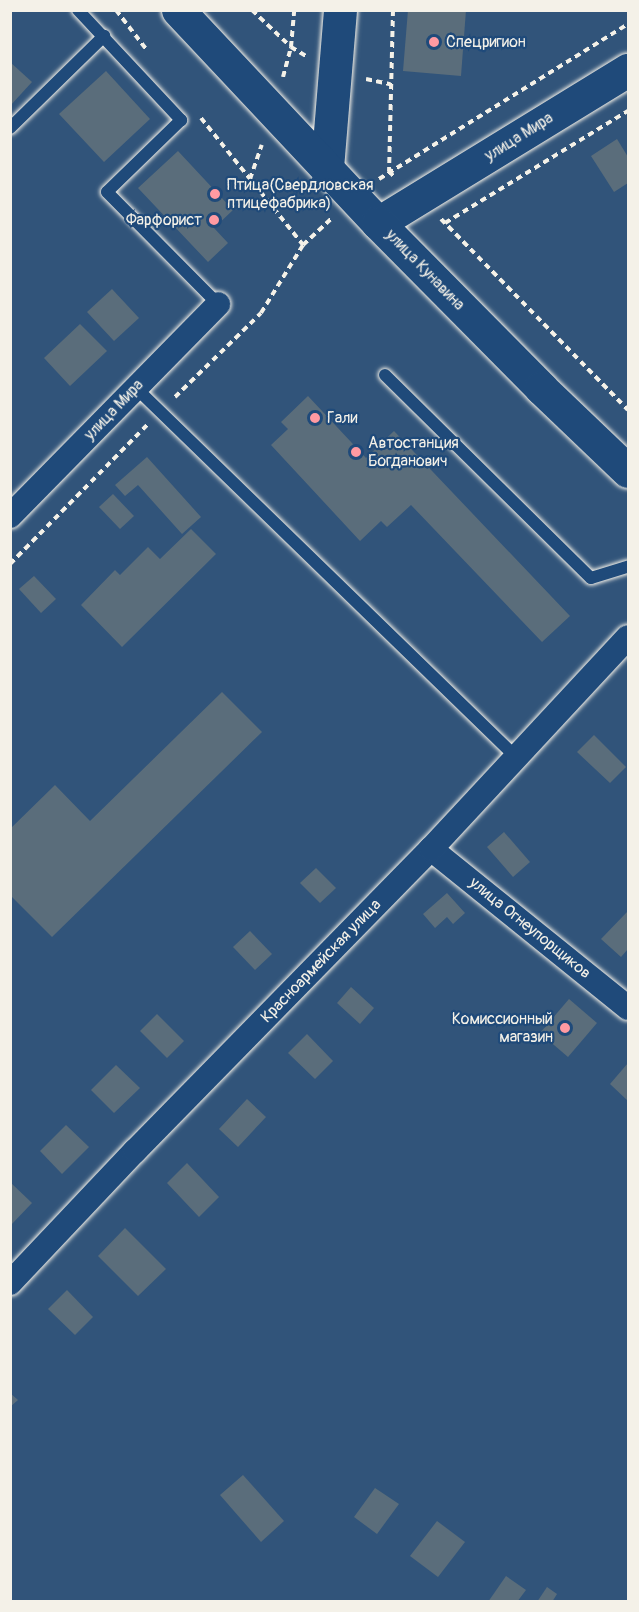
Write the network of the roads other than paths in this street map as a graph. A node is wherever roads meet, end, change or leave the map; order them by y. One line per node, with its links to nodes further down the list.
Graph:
1 (78, 10): 4 (lane)
2 (178, 10): 7 (main road, улица Кунавина)
3 (340, 10): 7 (main road)
4 (104, 36): 6 (lane); 9 (lane)
5 (628, 70): 8 (main road, улица Мира)
6 (10, 128)
7 (327, 168): 8 (main road, улица Кунавина)
8 (378, 223): 12 (main road, улица Кунавина)
9 (218, 303): 11 (street, улица Мира)
10 (385, 375): 14 (lane)
11 (136, 388): 13 (street, улица Мира); 16 (lane)
12 (628, 471)
13 (10, 516)
14 (628, 567)
15 (628, 637): 16 (street, Красноармейская улица)
16 (515, 756): 17 (street, Красноармейская улица)
17 (430, 849): 18 (street, улица Огнеупорщиков); 19 (street, Красноармейская улица)
18 (628, 1008)
19 (10, 1283)

